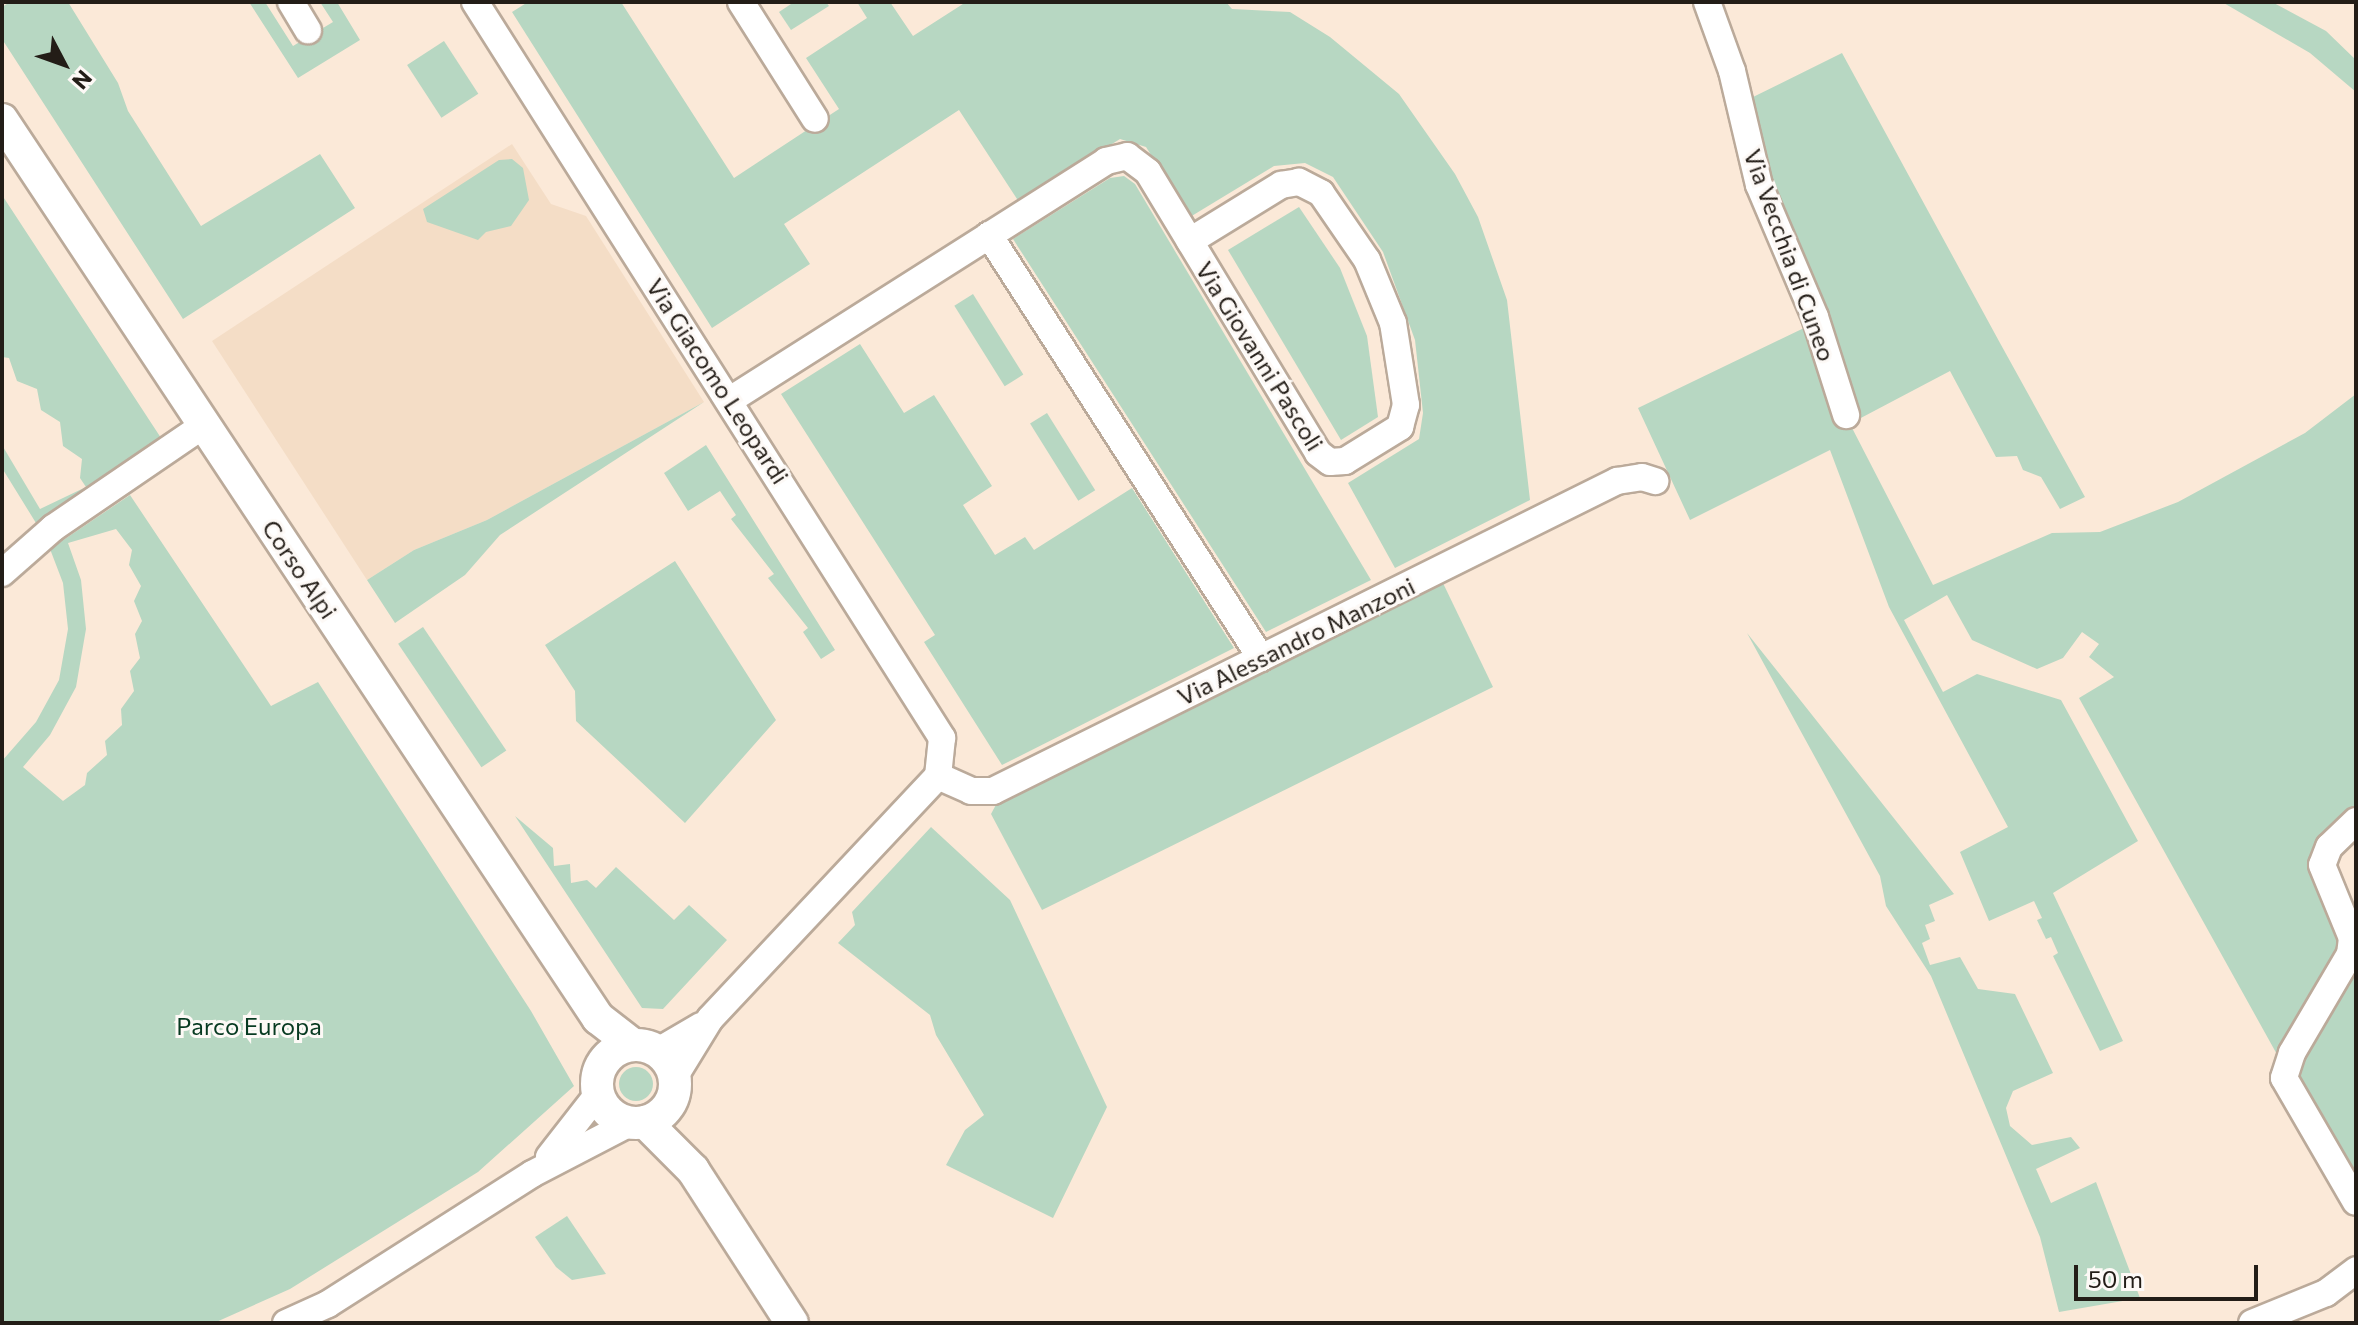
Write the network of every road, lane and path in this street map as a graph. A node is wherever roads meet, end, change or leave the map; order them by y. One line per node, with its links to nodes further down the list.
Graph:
1 (291, 2): 5 (street)
2 (475, 2): 10 (street, Via Giacomo Leopardi)
3 (741, 2): 6 (street)
4 (1707, 2): 11 (street, Via Vecchia di Cuneo)
5 (308, 30)
6 (815, 119)
7 (2, 120): 12 (street, Corso Alpi)
8 (989, 235): 9 (street, Via Giovanni Pascoli); 10 (street, Via Giovanni Pascoli); 15 (street)
9 (1190, 241): 9 (street, Via Giovanni Pascoli)
10 (730, 400): 16 (street, Via Giacomo Leopardi)
11 (1846, 415)
12 (204, 425): 14 (street); 18 (street, Corso Alpi)
13 (1655, 481): 15 (street, Via Alessandro Manzoni)
14 (2, 573)
15 (1261, 658): 16 (street, Via Alessandro Manzoni)
16 (940, 771): 20 (street)
17 (2356, 821): 22 (street)
18 (598, 1018): 19 (street, Corso Alpi); 20 (street, Corso Alpi)
19 (600, 1080): 20 (street); 20 (street); 21 (street)
20 (652, 1087): 21 (street); 26 (street)
21 (532, 1174): 24 (street)
22 (2356, 1202)
23 (2356, 1270): 27 (street)
24 (334, 1314): 25 (street)
25 (286, 1323)
26 (792, 1323)
27 (2252, 1323)

